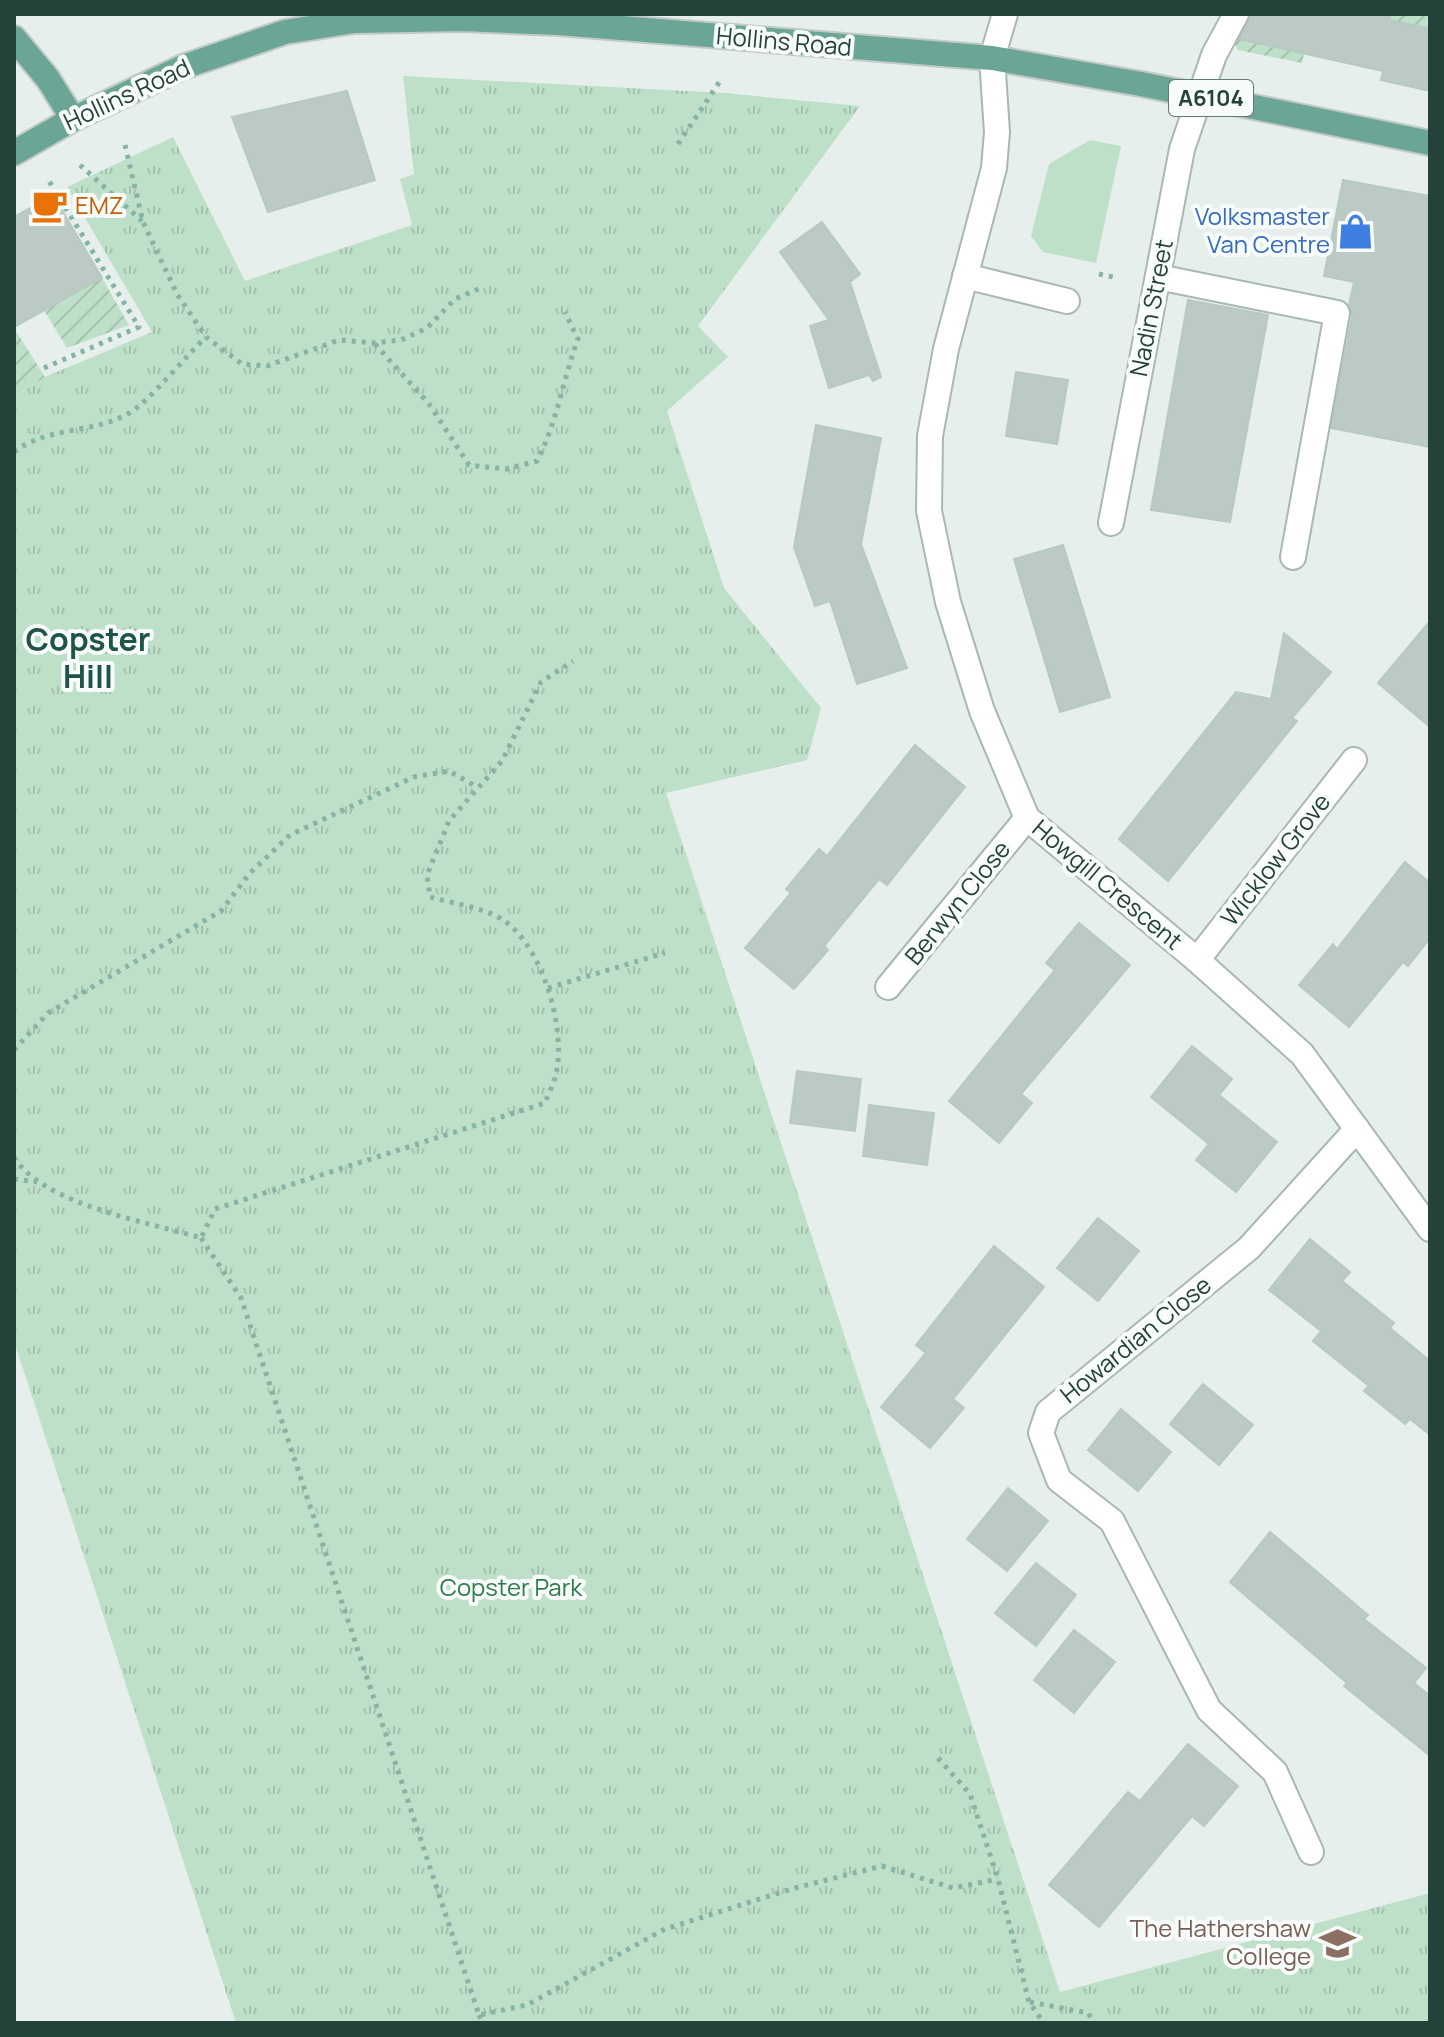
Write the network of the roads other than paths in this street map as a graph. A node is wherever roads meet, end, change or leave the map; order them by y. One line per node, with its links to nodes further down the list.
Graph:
1 (1005, 14): 5 (street)
2 (1236, 14): 6 (street, Nadin Street)
3 (648, 22): 5 (main road, Hollins Road / A6104); 7 (main road, Hollins Road / A6104)
4 (14, 38): 7 (main road)
5 (992, 58): 6 (main road, Hollins Road / A6104); 10 (street, Howgill Crescent)
6 (1202, 96): 8 (main road, Hollins Road / A6104); 11 (street, Nadin Street)
7 (73, 119): 9 (main road, Hollins Road / A6104)
8 (1430, 143)
9 (14, 153)
10 (965, 276): 12 (street); 16 (street, Howgill Crescent)
11 (1158, 277): 13 (street, Nadin Street); 14 (street)
12 (1067, 301)
13 (1111, 523)
14 (1293, 557)
15 (1354, 760): 17 (street, Wicklow Grove)
16 (1027, 818): 17 (street, Howgill Crescent); 18 (street, Berwyn Close)
17 (1197, 960): 19 (street, Howgill Crescent)
18 (888, 987)
19 (1357, 1129): 20 (street, Howgill Crescent); 21 (street, Howardian Close)
20 (1430, 1229)
21 (1311, 1852)

